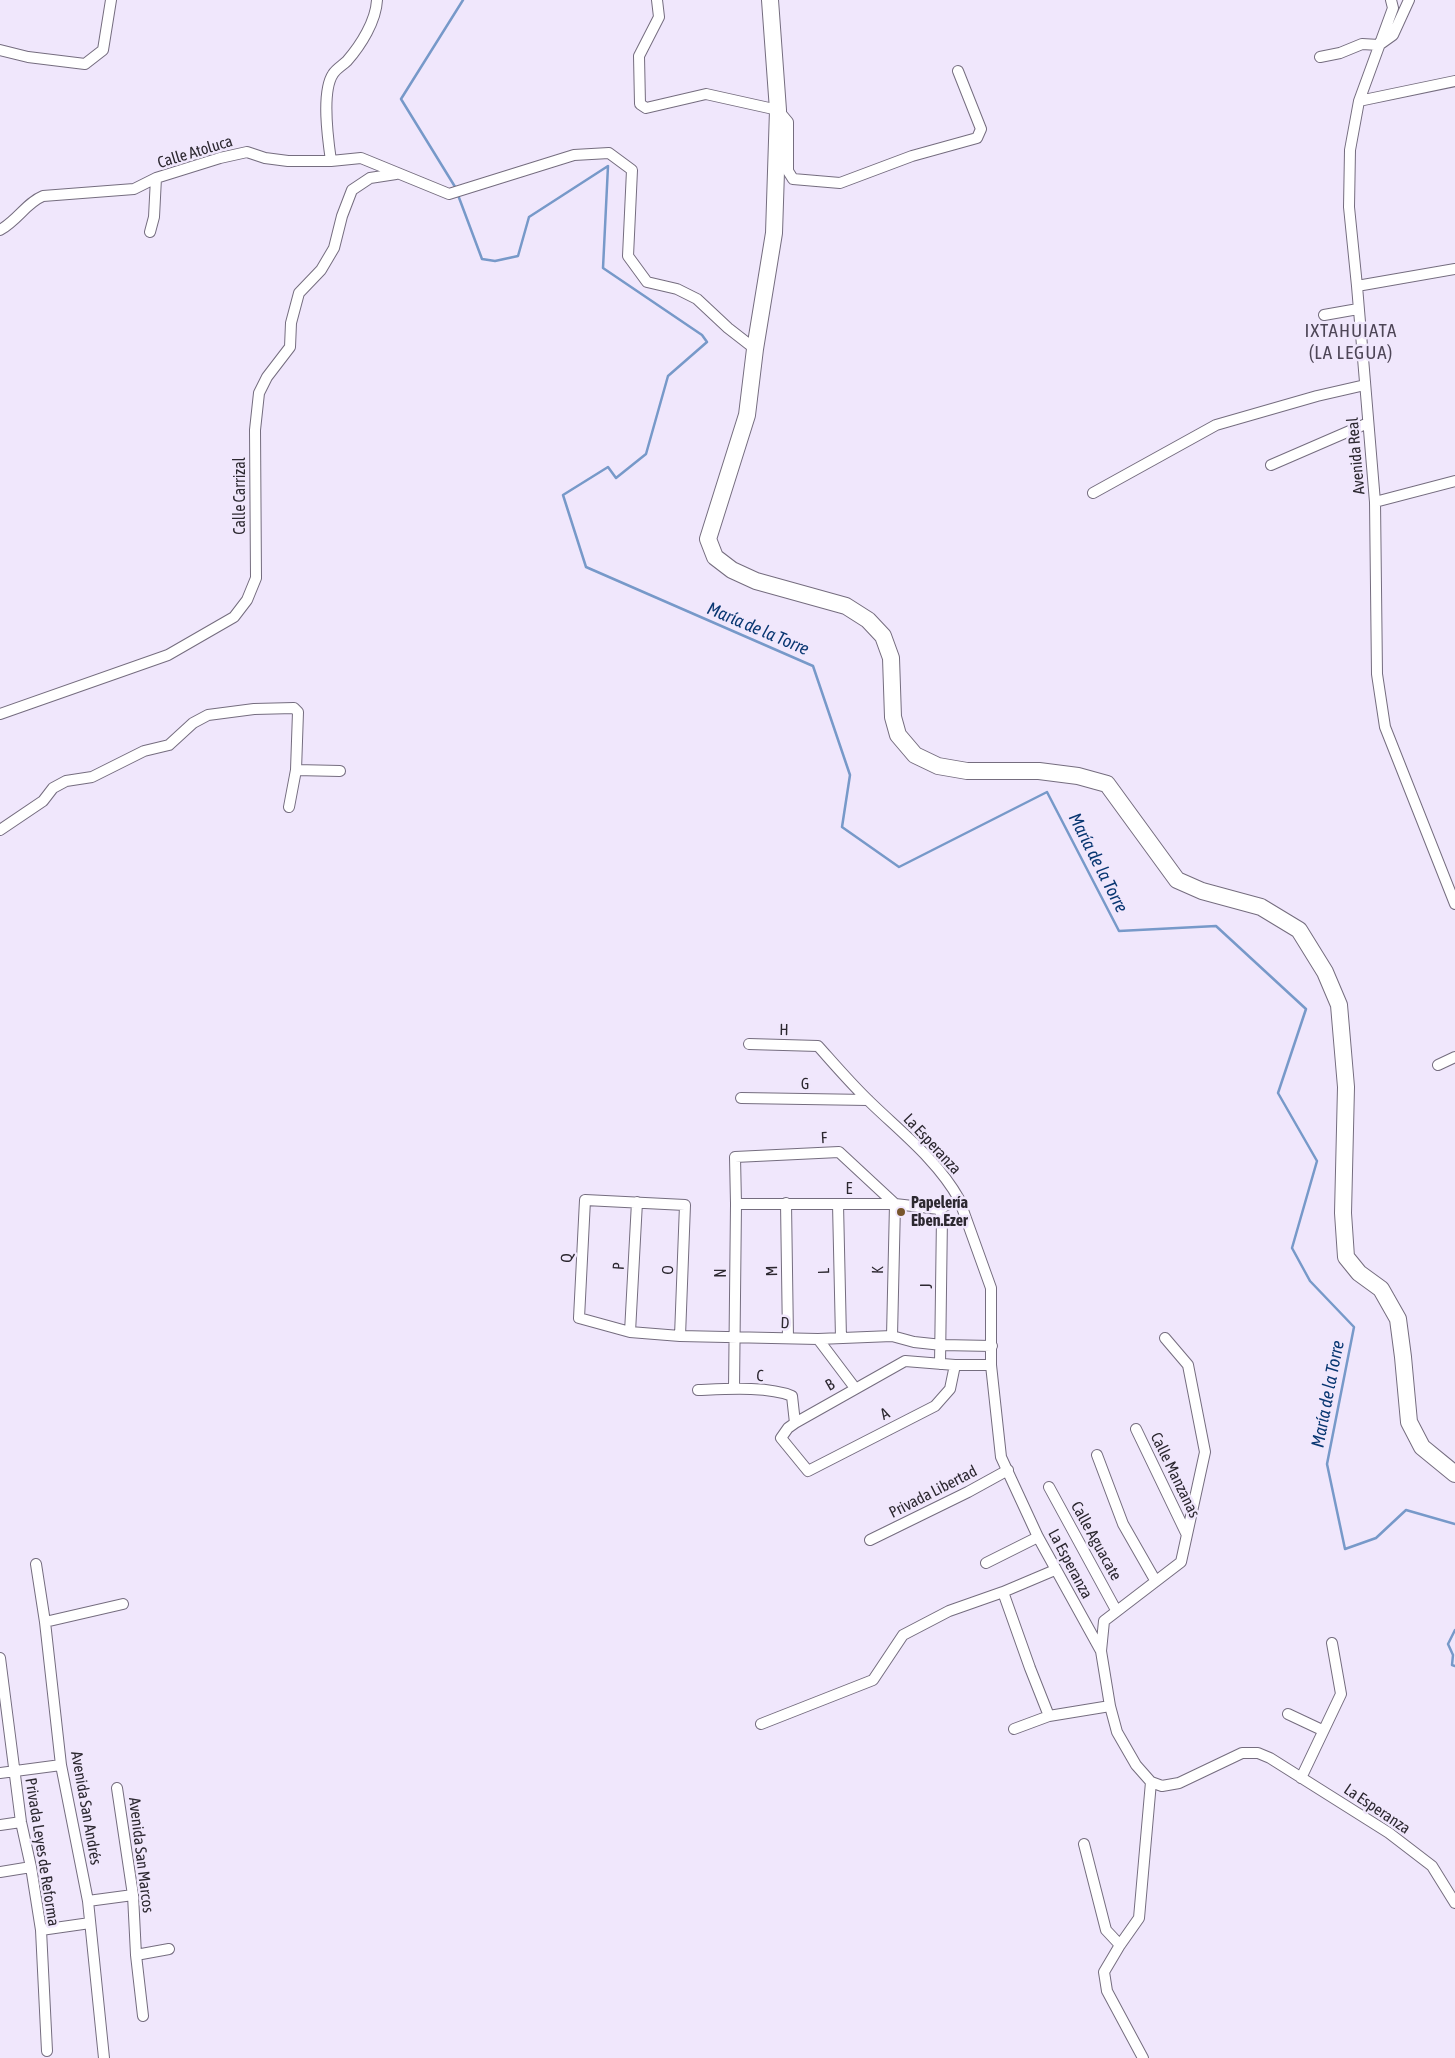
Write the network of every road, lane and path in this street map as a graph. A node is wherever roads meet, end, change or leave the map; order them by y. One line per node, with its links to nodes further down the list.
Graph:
1 (111, 0): 8 (street)
2 (377, 0): 14 (street)
3 (657, 0): 13 (street)
4 (770, 0): 13 (main road)
5 (1391, 0): 7 (street, Avenida Real)
6 (1408, 0): 7 (street)
7 (1379, 45): 9 (street); 12 (street, Avenida Real)
8 (0, 50)
9 (1320, 57)
10 (958, 71): 13 (street)
11 (1455, 81): 12 (street)
12 (1359, 101): 20 (street, Avenida Real)
13 (778, 110): 23 (main road)
14 (331, 161): 15 (street, Calle Atoluca); 16 (street, Calle Atoluca)
15 (397, 174): 23 (street, Calle Atoluca); 30 (street, Calle Carrizal)
16 (156, 178): 17 (street, Calle Atoluca); 18 (street)
17 (0, 230)
18 (150, 232)
19 (1455, 269): 20 (street)
20 (1357, 286): 21 (street, Avenida Real)
21 (1358, 309): 22 (street); 24 (street, Avenida Real)
22 (1324, 315)
23 (755, 349): 72 (main road)
24 (1364, 385): 25 (street, Avenida Real); 28 (street)
25 (1368, 423): 26 (street); 29 (street, Avenida Real)
26 (1271, 465)
27 (1455, 481): 29 (street)
28 (1094, 493)
29 (1375, 502): 35 (street, Avenida Real)
30 (0, 714)
31 (296, 770): 32 (street); 33 (street); 34 (street)
32 (340, 771)
33 (290, 807)
34 (0, 830)
35 (1455, 904)
36 (749, 1044): 37 (street, H)
37 (818, 1046): 41 (street, La Esperanza)
38 (1455, 1057): 39 (street)
39 (1438, 1066)
40 (741, 1098): 41 (street, G)
41 (868, 1100): 43 (street, La Esperanza)
42 (734, 1157): 46 (street, N); 48 (street, F)
43 (959, 1199): 49 (street, E); 60 (street, La Esperanza)
44 (637, 1202): 50 (street, Q); 51 (street, P); 52 (street, O)
45 (786, 1203): 46 (street, E); 47 (street, E); 55 (street, M)
46 (736, 1204): 53 (street, N)
47 (838, 1204): 48 (street, E); 56 (street, L)
48 (895, 1204): 49 (street, E); 54 (street, K)
49 (939, 1208): 59 (street, J)
50 (579, 1318): 51 (street, D)
51 (630, 1332): 52 (street, D)
52 (680, 1336): 53 (street, D)
53 (735, 1336): 55 (street, D); 65 (street, N)
54 (892, 1336): 56 (street, D); 59 (street, D)
55 (788, 1338): 58 (street, D)
56 (842, 1338): 58 (street, D)
57 (1166, 1338): 74 (street)
58 (818, 1339): 64 (street)
59 (942, 1345): 60 (street, D); 61 (street, J)
60 (992, 1346): 63 (street, La Esperanza)
61 (940, 1364): 62 (street); 64 (street, B)
62 (955, 1365): 63 (street); 71 (street, A)
63 (991, 1365): 70 (street, La Esperanza)
64 (855, 1388): 67 (street, B)
65 (734, 1389): 66 (street, C); 67 (street, C)
66 (698, 1390)
67 (795, 1423): 71 (street, B)
68 (1136, 1429): 74 (street, Calle Manzanas)
69 (1097, 1455): 80 (street)
70 (1008, 1470): 75 (street, La Esperanza); 76 (street, Privada Libertad)
71 (808, 1471)
72 (1455, 1474)
73 (1049, 1487): 83 (street, Calle Aguacate)
74 (1186, 1533): 80 (street)
75 (1038, 1537): 77 (street); 79 (street, La Esperanza)
76 (870, 1540)
77 (986, 1563)
78 (36, 1564): 84 (street, Avenida San Andrés)
79 (1055, 1570): 81 (street); 86 (street, La Esperanza)
80 (1155, 1580): 83 (street)
81 (1003, 1592): 90 (street); 91 (street)
82 (123, 1604): 84 (street)
83 (1116, 1610): 86 (street)
84 (45, 1622): 94 (street, Avenida San Andrés)
85 (1332, 1643): 93 (street)
86 (1100, 1651): 88 (street, La Esperanza)
87 (0, 1658): 95 (street, Privada Leyes de Reforma)
88 (1110, 1706): 90 (street); 98 (street, La Esperanza)
89 (1288, 1714): 93 (street)
90 (1049, 1716): 92 (street)
91 (761, 1724)
92 (1014, 1729)
93 (1322, 1730): 97 (street)
94 (61, 1765): 95 (street); 106 (street, Avenida San Andrés)
95 (14, 1771): 96 (street); 100 (street, Privada Leyes de Reforma)
96 (0, 1773)
97 (1301, 1778): 98 (street, La Esperanza); 107 (street, La Esperanza)
98 (1152, 1782): 110 (street)
99 (117, 1788): 105 (street, Avenida San Marcos)
100 (21, 1822): 101 (street); 103 (street, Privada Leyes de Reforma)
101 (0, 1825)
102 (1084, 1844): 110 (street)
103 (31, 1867): 104 (street); 109 (street, Privada Leyes de Reforma)
104 (0, 1872)
105 (133, 1895): 106 (street); 112 (street, Avenida San Marcos)
106 (88, 1901): 108 (street, Avenida San Andrés)
107 (1455, 1902)
108 (90, 1923): 109 (street); 115 (street, Avenida San Andrés)
109 (40, 1930): 114 (street, Privada Leyes de Reforma)
110 (1120, 1945): 116 (street)
111 (169, 1949): 112 (street)
112 (136, 1955): 113 (street, Avenida San Marcos)
113 (143, 2016)
114 (47, 2051)
115 (104, 2058)
116 (1143, 2058)

